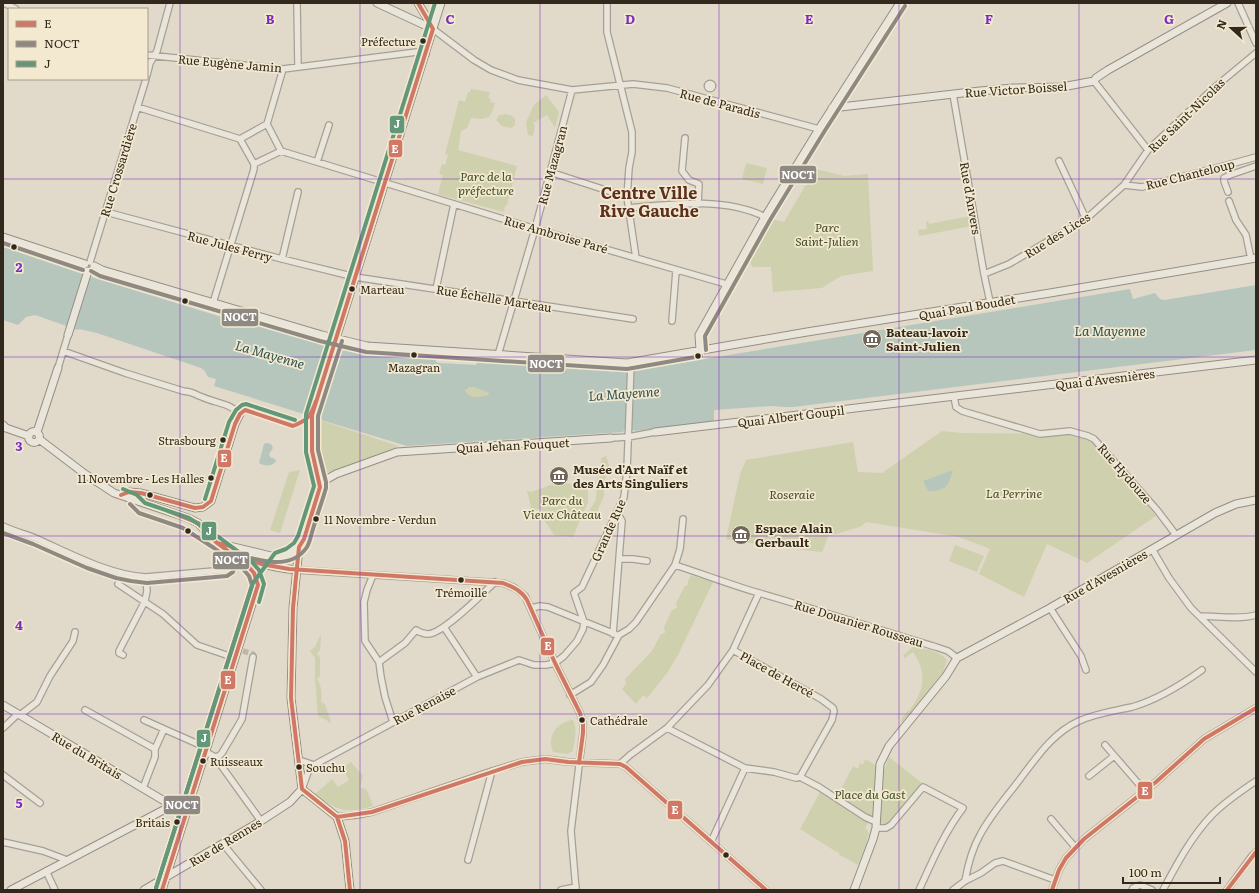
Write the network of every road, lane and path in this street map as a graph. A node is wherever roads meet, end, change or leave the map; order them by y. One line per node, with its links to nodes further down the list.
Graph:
1 (4, 3): 11 (street)
2 (170, 3): 17 (street)
3 (297, 3): 18 (street)
4 (376, 3): 12 (street)
5 (418, 3): 12 (street)
6 (441, 3): 12 (street)
7 (607, 3): 23 (street)
8 (900, 3): 29 (street)
9 (1227, 3): 22 (street, Rue Victor Boissel)
10 (1238, 3): 13 (street)
11 (14, 8)
12 (433, 29): 15 (street); 25 (street, Rue de Paradis)
13 (1256, 43)
14 (1256, 53): 35 (street, Rue Saint-Nicolas)
15 (426, 54): 18 (street, Rue Eugène Jamin); 45 (street)
16 (148, 55): 17 (street, Rue Eugène Jamin)
17 (154, 56): 19 (street, Rue Eugène Jamin); 20 (street)
18 (298, 67): 19 (street, Rue Eugène Jamin)
19 (283, 69): 30 (street)
20 (148, 72)
21 (146, 80): 28 (street, Rue Crossardière)
22 (1094, 81): 26 (street, Rue Victor Boissel); 35 (street)
23 (621, 85): 25 (street, Rue de Paradis); 27 (street, Rue de Paradis); 49 (street)
24 (708, 88): 27 (street)
25 (572, 90): 43 (street, Rue Mazagran)
26 (953, 94): 29 (street, Rue Victor Boissel); 65 (street, Rue d'Anvers)
27 (706, 98): 32 (street, Rue de Paradis)
28 (137, 107): 34 (street); 54 (street, Rue Crossardière)
29 (832, 108): 32 (street)
30 (267, 124): 34 (street); 36 (street)
31 (329, 125): 39 (street)
32 (819, 129): 55 (street)
33 (685, 138): 52 (street)
34 (240, 139): 40 (street)
35 (1148, 150): 46 (street, Rue Saint-Nicolas)
36 (281, 151): 39 (street, Rue Ambroise Paré); 40 (street)
37 (1254, 157): 41 (street, Rue Chanteloup); 42 (street)
38 (1059, 161): 56 (street)
39 (317, 162): 45 (street, Rue Ambroise Paré)
40 (254, 164): 59 (street)
41 (1227, 165): 44 (street); 46 (street, Rue Chanteloup)
42 (1256, 166): 44 (street)
43 (550, 172): 49 (street); 57 (street, Rue Mazagran)
44 (1230, 175): 48 (street)
45 (385, 183): 51 (street, Rue Ambroise Paré); 66 (street)
46 (1124, 185): 56 (street, Rue des Lices)
47 (298, 192): 62 (street)
48 (1228, 192)
49 (627, 197): 53 (street)
50 (1229, 201): 61 (street)
51 (454, 204): 57 (street, Rue Ambroise Paré); 68 (street)
52 (698, 204): 53 (street); 55 (street)
53 (629, 208): 60 (street)
54 (106, 212): 59 (street, Rue Jules Ferry); 63 (street, Rue Crossardière)
55 (765, 217): 67 (street)
56 (1086, 219): 65 (street, Rue des Lices)
57 (535, 229): 60 (street, Rue Ambroise Paré); 69 (street, Rue Mazagran)
58 (3, 237): 63 (street, Quai Paul Boudet)
59 (230, 246): 62 (street, Rue Jules Ferry); 71 (street)
60 (636, 258): 64 (street, Rue Ambroise Paré)
61 (1254, 258): 70 (street, Quai Paul Boudet)
62 (282, 259): 66 (street, Rue Jules Ferry)
63 (89, 266): 71 (street, Quai Paul Boudet); 74 (street)
64 (676, 270): 67 (street, Rue Ambroise Paré); 73 (street)
65 (984, 274): 70 (street, Rue d'Anvers)
66 (355, 277): 68 (street, Rue Échelle Marteau); 75 (street)
67 (726, 284): 76 (street)
68 (436, 289): 69 (street, Rue Échelle Marteau)
69 (513, 301): 72 (street, Rue Échelle Marteau); 78 (street, Rue Mazagran)
70 (990, 302): 76 (street, Quai Paul Boudet)
71 (213, 303): 75 (street, Quai Paul Boudet)
72 (633, 319)
73 (672, 322)
74 (68, 335): 77 (street)
75 (336, 338): 78 (street, Quai Paul Boudet); 89 (street)
76 (700, 350): 80 (street, Quai Paul Boudet)
77 (63, 351): 81 (street); 83 (street)
78 (498, 355): 80 (street, Quai Paul Boudet)
79 (1256, 360): 82 (street, Quai d'Avesnières)
80 (631, 363): 87 (street, Grande Rue)
81 (58, 368): 86 (street)
82 (954, 397): 85 (street, Quai Albert Goupil); 95 (street, Rue Hydouze)
83 (240, 415): 90 (street)
84 (3, 425): 86 (street)
85 (655, 432): 87 (street, Quai Albert Goupil)
86 (38, 436): 90 (street)
87 (628, 437): 88 (street, Quai Jehan Fouquet); 92 (street, Grande Rue)
88 (611, 438): 89 (street, Quai Jehan Fouquet)
89 (320, 483): 98 (street)
90 (121, 495): 96 (street)
91 (1256, 500): 95 (street, Rue d'Avesnières)
92 (616, 513): 101 (street); 115 (street, Grande Rue)
93 (683, 519): 103 (street)
94 (3, 526): 106 (street)
95 (1176, 535): 99 (street, Rue d'Avesnières)
96 (217, 542): 97 (street); 100 (street)
97 (230, 546): 98 (street); 104 (street)
98 (299, 547): 104 (street)
99 (1152, 549): 112 (street, Rue d'Avesnières); 113 (street)
100 (233, 554): 106 (street); 122 (street)
101 (620, 559): 102 (street); 118 (street)
102 (647, 561)
103 (675, 565): 109 (street, Rue Douanier Rousseau); 118 (street)
104 (297, 570): 105 (street); 145 (street)
105 (373, 575): 107 (street); 124 (street)
106 (146, 577): 110 (street)
107 (495, 582): 111 (street); 116 (street)
108 (118, 584): 110 (street)
109 (759, 593): 119 (street, Place de Hercé); 123 (street, Rue Douanier Rousseau)
110 (144, 601): 120 (street); 122 (street)
111 (531, 608): 115 (street); 125 (street)
112 (1050, 608): 123 (street, Rue d'Avesnières); 126 (street)
113 (1200, 616): 114 (street); 128 (street)
114 (1256, 616)
115 (584, 622): 118 (street); 125 (street)
116 (444, 627): 124 (street); 129 (street)
117 (75, 632): 134 (street)
118 (616, 634): 130 (street)
119 (732, 650): 138 (street); 153 (street, Place de Hercé)
120 (123, 656)
121 (254, 657): 144 (street)
122 (235, 658): 142 (street)
123 (957, 658): 164 (street)
124 (379, 662): 136 (street)
125 (554, 663): 129 (street, Rue Renaise); 130 (street)
126 (1086, 670)
127 (1202, 670): 176 (street)
128 (1256, 672)
129 (477, 677): 136 (street, Rue Renaise)
130 (570, 695): 146 (street)
131 (3, 705): 134 (street, Rue du Britais)
132 (1256, 708): 157 (street)
133 (85, 710): 141 (street)
134 (19, 714): 137 (street); 155 (street, Rue du Britais)
135 (144, 720): 139 (street)
136 (393, 722): 147 (street, Rue Renaise)
137 (3, 728)
138 (667, 728): 148 (street); 149 (street)
139 (164, 729): 141 (street); 142 (street)
140 (1105, 746): 143 (street)
141 (155, 749): 155 (street)
142 (206, 750): 144 (street); 158 (street)
143 (1114, 756): 152 (street); 157 (street)
144 (215, 757): 163 (street)
145 (299, 760): 147 (street); 156 (street)
146 (579, 763): 148 (street); 150 (street); 177 (street)
147 (311, 764): 156 (street)
148 (620, 764): 166 (street)
149 (745, 768): 153 (street); 166 (street)
150 (492, 771): 161 (street); 172 (street)
151 (3, 775): 159 (street)
152 (1089, 776)
153 (800, 777): 164 (street)
154 (1256, 781): 192 (street)
155 (143, 788): 160 (street, Rue du Britais)
156 (302, 789): 161 (street); 163 (street, Rue de Rennes)
157 (1144, 790): 168 (street)
158 (192, 795): 160 (street); 174 (street)
159 (40, 803)
160 (171, 805): 171 (street)
161 (337, 817): 183 (street)
162 (1052, 819): 168 (street)
163 (261, 821): 167 (street, Rue de Rennes)
164 (876, 825): 186 (street); 187 (street)
165 (3, 842): 171 (street)
166 (711, 842): 185 (street)
167 (223, 844): 174 (street, Rue de Rennes); 182 (street)
168 (1075, 847): 175 (street)
169 (1256, 852): 170 (street)
170 (1253, 858): 193 (street)
171 (67, 860): 173 (street)
172 (468, 860)
173 (46, 872): 178 (street); 179 (street)
174 (165, 878): 180 (street, Rue de Rennes); 181 (street)
175 (1055, 880): 176 (street); 189 (street)
176 (965, 881): 188 (street)
177 (576, 889): 184 (street)
178 (11, 890)
179 (55, 890)
180 (144, 890)
181 (162, 890)
182 (262, 890)
183 (350, 890)
184 (561, 890)
185 (766, 890)
186 (854, 890)
187 (919, 890)
188 (953, 890)
189 (1052, 890)
190 (1132, 890): 191 (street)
191 (1152, 890)
192 (1163, 890)
193 (1227, 890)

